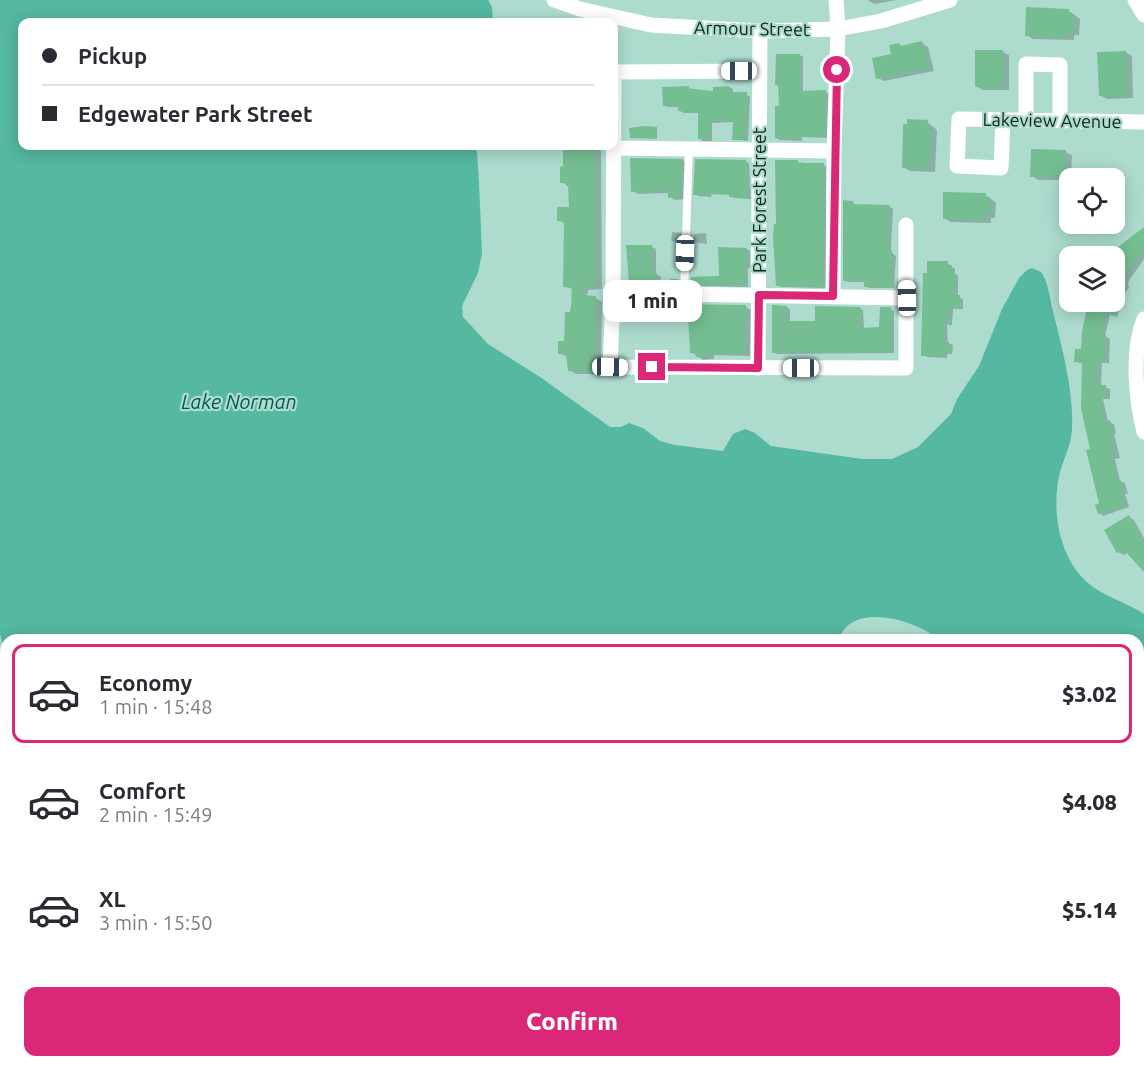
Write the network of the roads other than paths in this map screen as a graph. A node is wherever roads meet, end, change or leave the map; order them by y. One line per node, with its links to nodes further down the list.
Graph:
1 (554, 0): 8 (street, Armour Street)
2 (836, 0): 7 (street)
3 (950, 0): 5 (street, Armour Street)
4 (1135, 0): 6 (street)
5 (901, 7): 7 (street, Armour Street)
6 (1144, 15)
7 (838, 29): 8 (street, Armour Street); 19 (street)
8 (760, 32): 9 (street, Park Forest Street)
9 (759, 71): 10 (street); 17 (street, Park Forest Street)
10 (618, 72)
11 (1003, 119): 11 (street, Lakeview Avenue); 12 (street, Lakeview Avenue)
12 (1026, 119): 13 (street, Lakeview Avenue); 13 (street)
13 (1060, 119): 14 (street, Lakeview Avenue)
14 (1144, 122)
15 (618, 148): 16 (street)
16 (689, 148): 17 (street); 21 (lane)
17 (760, 149): 19 (street); 23 (street, Park Forest Street)
18 (614, 150): 22 (street)
19 (834, 152): 24 (street)
20 (906, 225): 25 (street)
21 (684, 294): 22 (street); 23 (street)
22 (613, 295): 27 (street)
23 (759, 295): 24 (street); 27 (street, Park Forest Street)
24 (833, 296): 25 (street)
25 (907, 298): 27 (street)
26 (1144, 319): 28 (street)
27 (758, 368)
28 (1144, 432)

